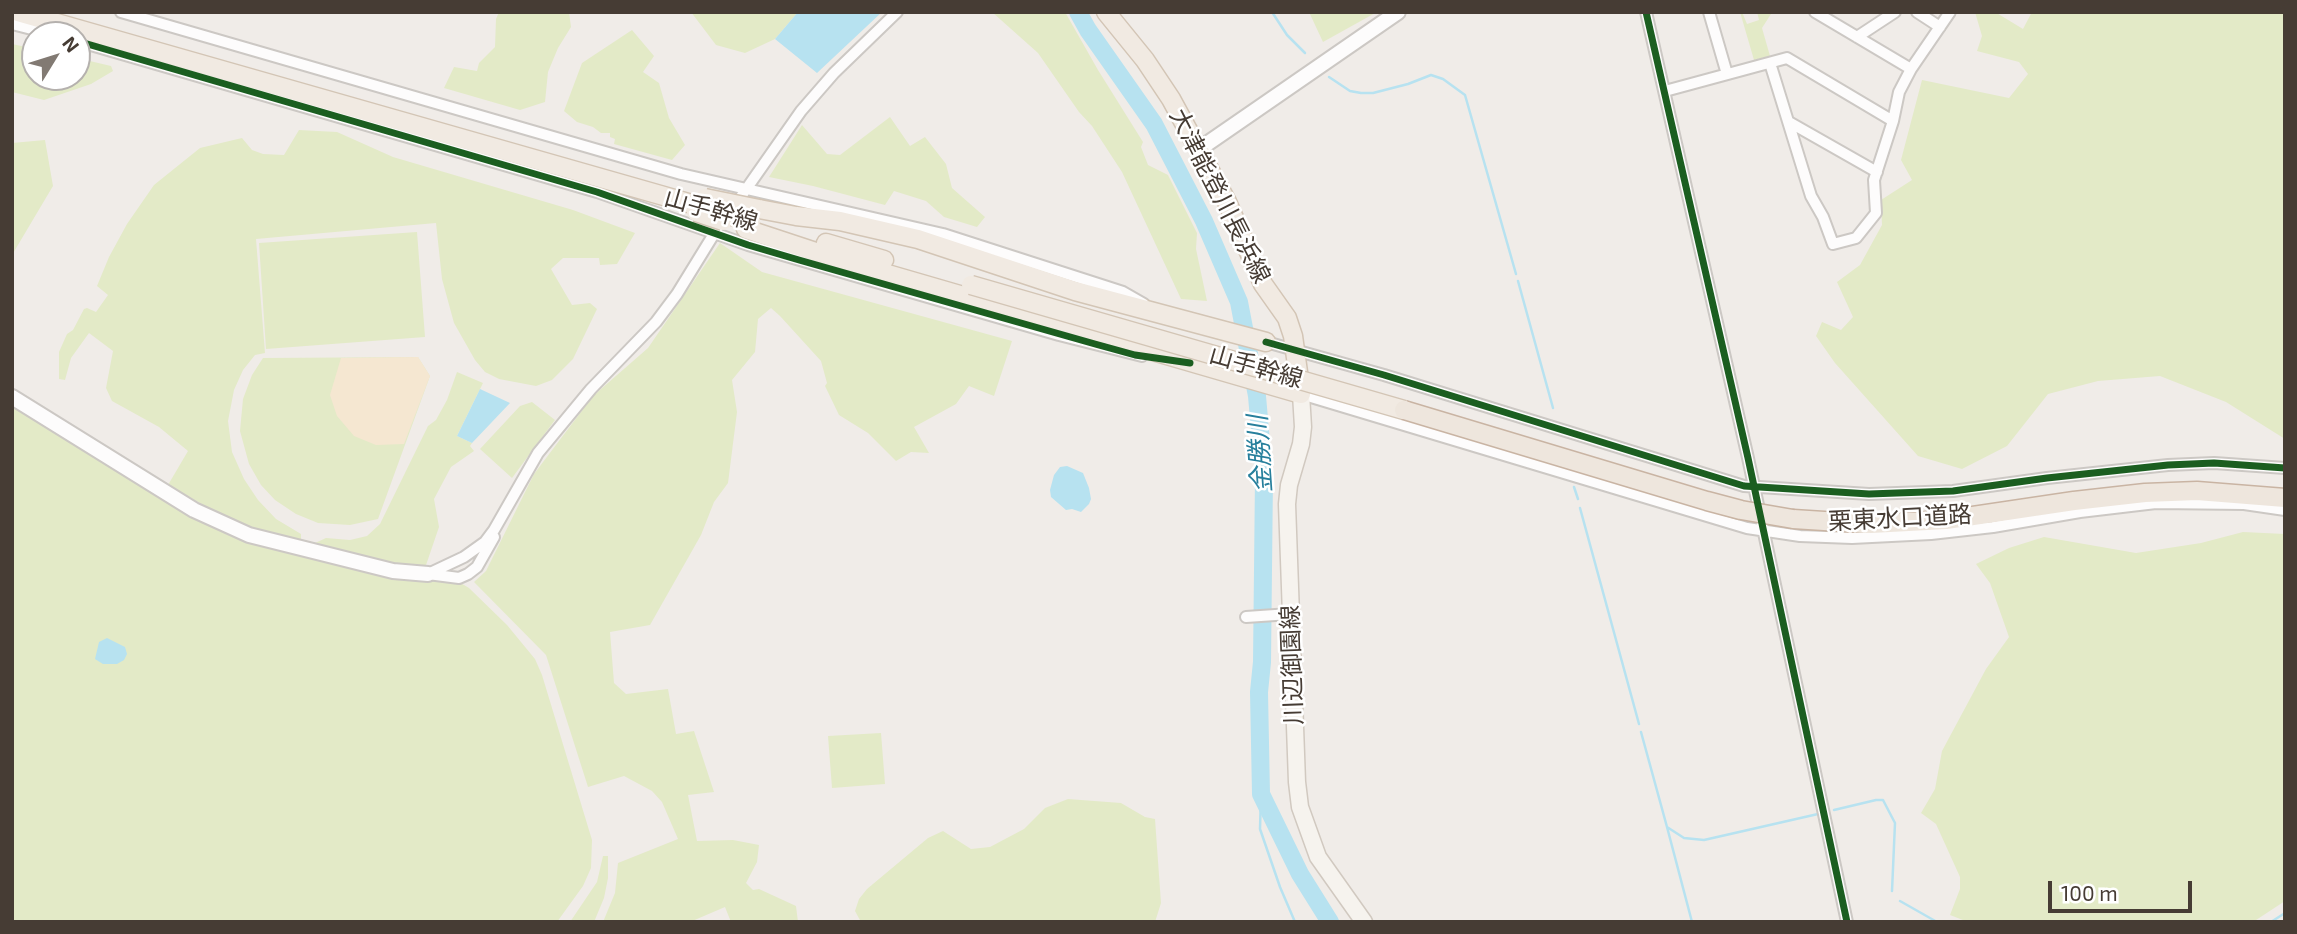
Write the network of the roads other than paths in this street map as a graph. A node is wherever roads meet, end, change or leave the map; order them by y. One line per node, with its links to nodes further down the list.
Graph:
1 (18, 12): 13 (main road, 山手幹線)
2 (33, 12): 14 (main road)
3 (121, 12): 28 (street)
4 (897, 12): 28 (street)
5 (1106, 12): 25 (main road, 大津能登川長浜線)
6 (1398, 12): 25 (street)
7 (1646, 12): 22 (street)
8 (1709, 12): 21 (street)
9 (1815, 12): 17 (street)
10 (1895, 12): 17 (street)
11 (1917, 12): 15 (street)
12 (1950, 12): 15 (street)
13 (41, 21)
14 (50, 21)
15 (1940, 27): 20 (street)
16 (91, 37): 27 (main road, 山手幹線)
17 (1857, 37): 20 (street)
18 (91, 39): 31 (street)
19 (1770, 63): 21 (street); 23 (street); 24 (street)
20 (1911, 69): 23 (street)
21 (1727, 74): 22 (street)
22 (1665, 91): 40 (street)
23 (1893, 121): 26 (street)
24 (1789, 122): 26 (street); 26 (street)
25 (1198, 150): 34 (main road, 大津能登川長浜線)
26 (1877, 172)
27 (587, 174): 29 (main road); 29 (main road, 山手幹線)
28 (747, 190): 31 (street); 32 (street)
29 (700, 205): 30 (main road, 山手幹線, bridge)
30 (752, 220): 32 (main road); 35 (main road); 38 (main road, 山手幹線, bridge)
31 (714, 233): 35 (street); 43 (street)
32 (1161, 314): 33 (main road)
33 (1266, 342): 34 (street)
34 (1295, 349): 36 (main road, 大津能登川長浜線); 40 (street)
35 (1189, 363): 36 (main road)
36 (1301, 394): 44 (street); 46 (main road, 川辺御園線)
37 (12, 397): 45 (street)
38 (1404, 410): 41 (highway, 栗東水口道路, bridge)
39 (2285, 468): 40 (street)
40 (1755, 487): 44 (street)
41 (2285, 498)
42 (2285, 510): 44 (street)
43 (494, 530): 45 (street); 45 (street)
44 (1764, 530): 49 (street)
45 (428, 574)
46 (1290, 614): 47 (street); 48 (main road, 川辺御園線)
47 (1246, 617)
48 (1364, 922)
49 (1847, 922)

